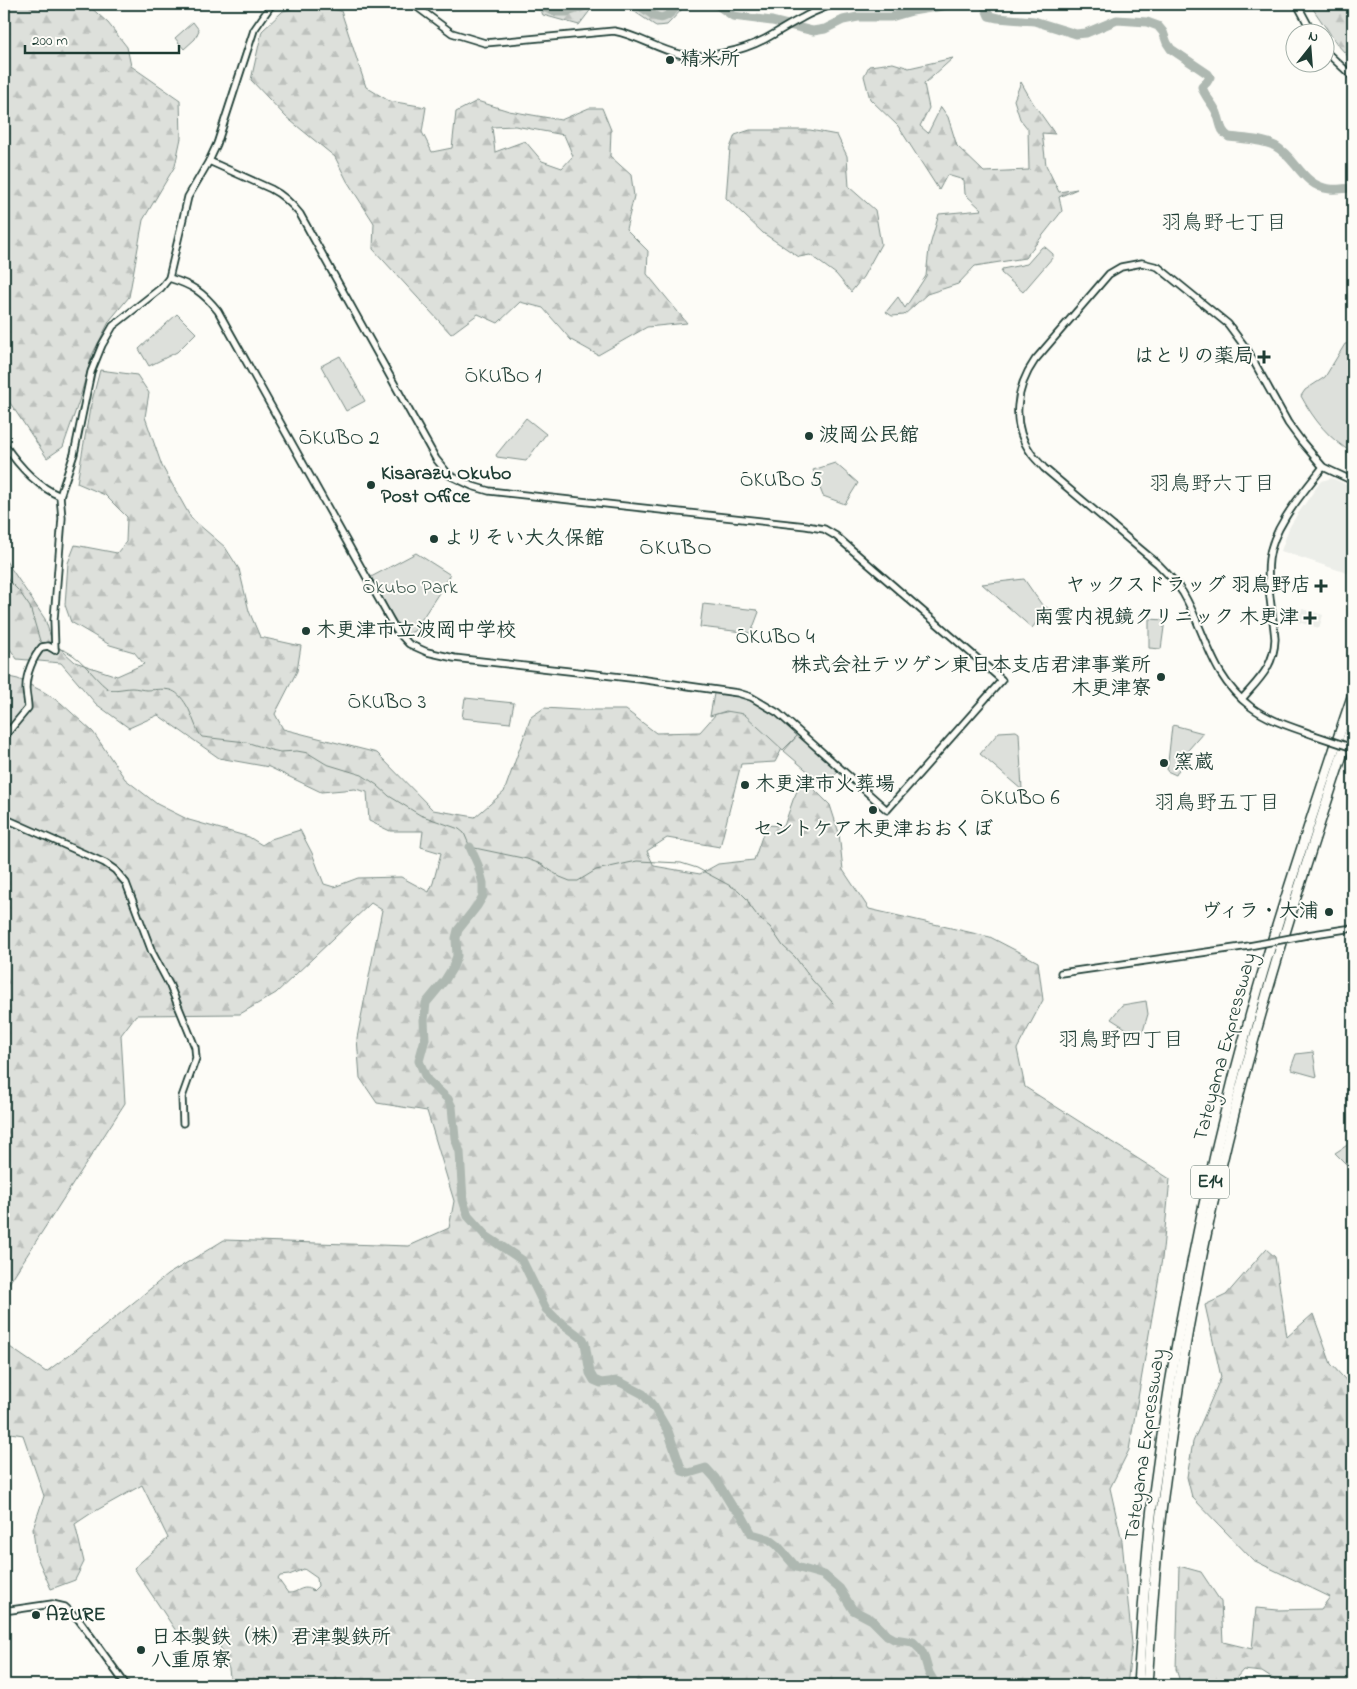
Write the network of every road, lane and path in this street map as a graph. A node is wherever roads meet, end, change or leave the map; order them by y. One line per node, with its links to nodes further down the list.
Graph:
1 (272, 4): 8 (street)
2 (414, 4): 3 (street)
3 (834, 4)
4 (1297, 4): 5 (street)
5 (1307, 22)
6 (1334, 59): 7 (street)
7 (1353, 76)
8 (209, 161): 9 (street); 9 (street)
9 (169, 278): 13 (street)
10 (4, 444): 13 (street)
11 (1323, 467): 12 (street); 15 (street); 15 (street)
12 (1353, 481)
13 (60, 496): 17 (street)
14 (1353, 694): 25 (highway, Tateyama Expressway / E14)
15 (1242, 699): 18 (street, bridge)
16 (1353, 722): 26 (highway, Tateyama Expressway / E14)
17 (4, 738)
18 (1353, 748)
19 (4, 818): 22 (street)
20 (1353, 928): 21 (street, bridge)
21 (1061, 973)
22 (183, 1124)
23 (4, 1609): 24 (street)
24 (126, 1685)
25 (1138, 1685)
26 (1147, 1685)

